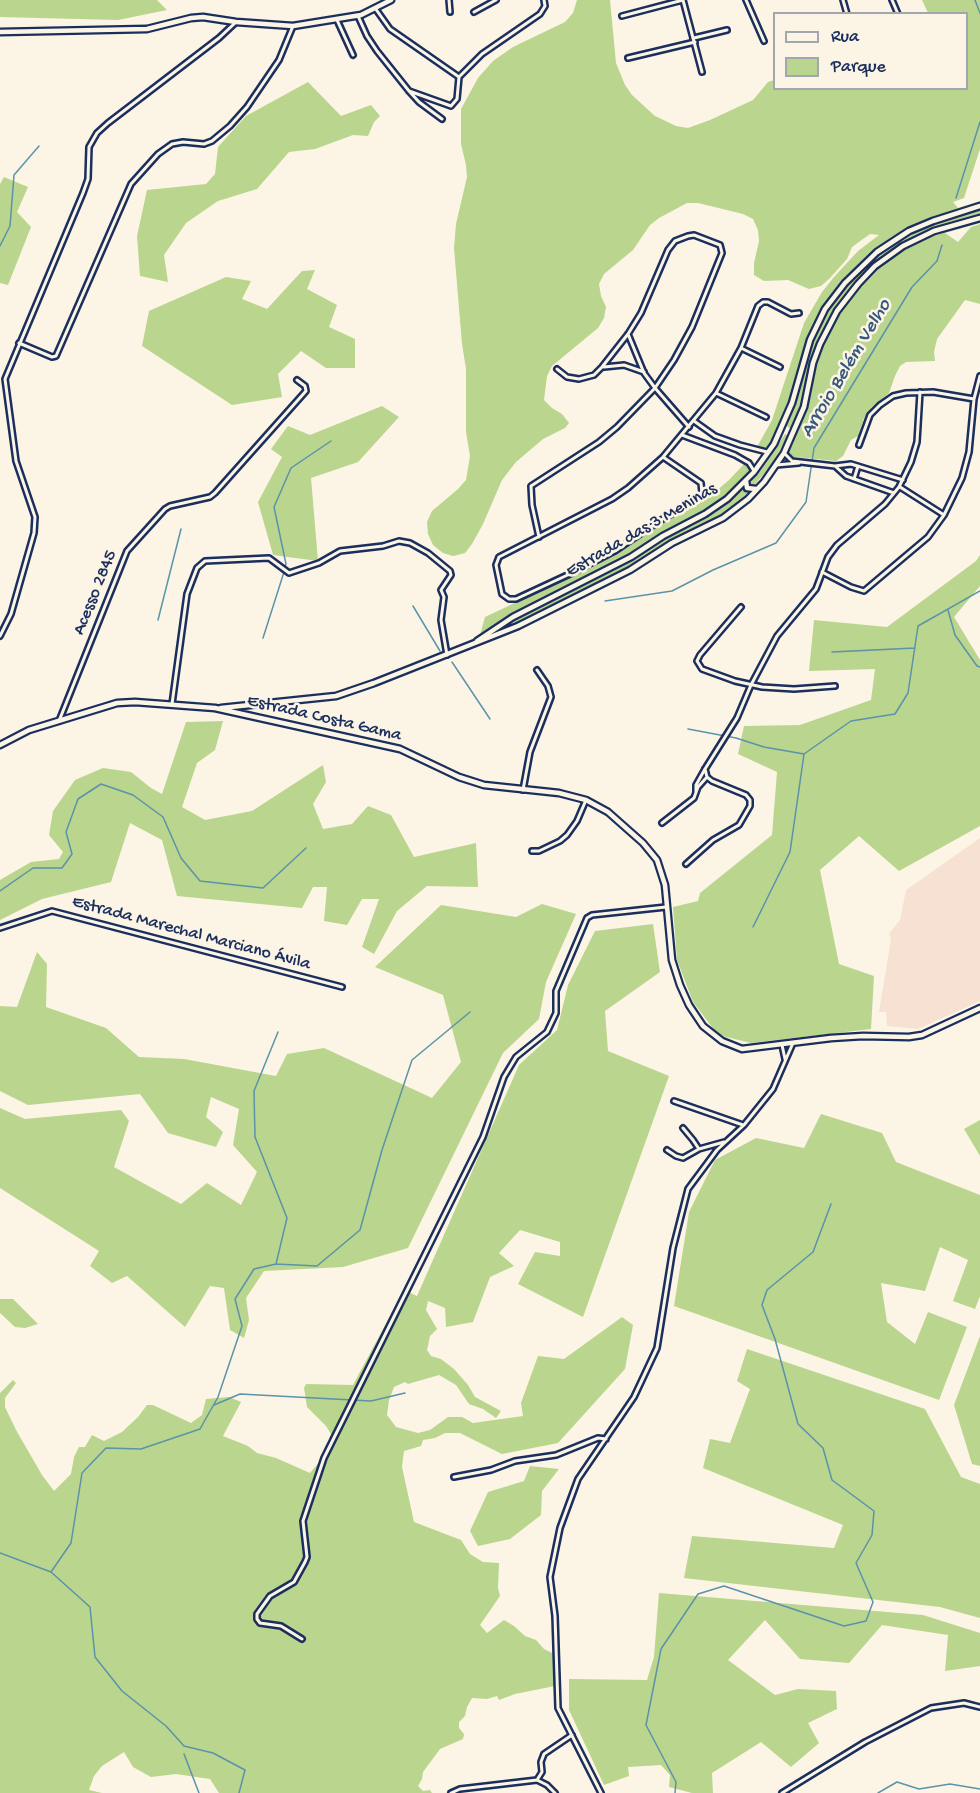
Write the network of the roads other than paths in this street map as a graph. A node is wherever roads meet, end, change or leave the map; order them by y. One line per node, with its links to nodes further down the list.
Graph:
1 (391, 0): 7 (main road)
2 (449, 0): 8 (street)
3 (496, 0): 9 (street)
4 (544, 0): 22 (street)
5 (683, 0): 11 (street); 17 (street)
6 (746, 0): 18 (street)
7 (375, 8): 10 (main road); 22 (street)
8 (450, 12)
9 (474, 12)
10 (358, 15): 12 (main road); 23 (street)
11 (622, 16)
12 (337, 20): 14 (main road); 19 (street)
13 (236, 22): 14 (main road); 16 (main road); 29 (street)
14 (293, 26): 29 (street)
15 (727, 30): 17 (street)
16 (0, 32)
17 (695, 40): 20 (street); 21 (street)
18 (764, 41)
19 (353, 55)
20 (628, 58)
21 (702, 72)
22 (459, 77): 23 (street)
23 (410, 91): 24 (street)
24 (442, 119)
25 (980, 206): 44 (main road, Estrada das 3 Meninas)
26 (980, 218): 46 (main road, Estrada das 3 Meninas)
27 (799, 313): 30 (street)
28 (628, 334): 32 (street); 34 (street); 37 (street)
29 (19, 343): 66 (street)
30 (741, 348): 31 (street); 39 (street)
31 (780, 367)
32 (602, 368): 33 (street); 34 (street)
33 (557, 369)
34 (644, 373): 37 (street)
35 (980, 376): 40 (street)
36 (297, 380): 76 (street, Acesso 2845)
37 (655, 388): 43 (street); 63 (street)
38 (920, 392): 40 (street); 47 (street); 57 (street)
39 (716, 393): 41 (street); 42 (street)
40 (974, 399): 62 (street)
41 (766, 417)
42 (694, 420): 43 (street); 48 (street)
43 (689, 427): 45 (street)
44 (780, 431): 46 (main road); 48 (main road, Estrada das 3 Meninas)
45 (682, 435): 50 (street); 55 (street)
46 (791, 441): 49 (main road, Estrada das 3 Meninas)
47 (859, 445)
48 (769, 453): 55 (main road, Estrada das 3 Meninas)
49 (784, 453): 51 (street); 52 (main road, Estrada das 3 Meninas)
50 (663, 457): 63 (street); 63 (street)
51 (801, 463): 52 (street); 53 (street)
52 (776, 465): 60 (main road, Estrada das 3 Meninas)
53 (835, 466): 54 (street); 56 (street)
54 (858, 466): 56 (street); 57 (street)
55 (754, 472): 58 (main road, Estrada das 3 Meninas)
56 (854, 478): 61 (street)
57 (903, 480): 59 (street)
58 (746, 481): 60 (main road); 67 (main road, Estrada das 3 Meninas)
59 (899, 487): 61 (street); 62 (street)
60 (756, 489): 67 (main road, Estrada das 3 Meninas)
61 (894, 493): 64 (street)
62 (944, 515): 64 (street)
63 (539, 537)
64 (822, 572): 70 (street)
65 (741, 607): 70 (street)
66 (0, 636)
67 (467, 647): 68 (main road, Estrada das 3 Meninas)
68 (447, 655): 72 (main road, Estrada das 3 Meninas); 73 (street)
69 (537, 670): 80 (street)
70 (751, 685): 71 (street); 78 (street)
71 (835, 686)
72 (256, 705): 74 (main road, Estrada das 3 Meninas); 75 (main road)
73 (172, 706): 74 (main road, Estrada Costa Gama); 76 (main road, Estrada Costa Gama)
74 (215, 708): 75 (main road, Estrada Costa Gama)
75 (252, 717): 80 (main road, Estrada Costa Gama)
76 (58, 721): 77 (main road, Estrada Costa Gama)
77 (0, 745)
78 (705, 769): 79 (street); 81 (street)
79 (708, 777): 81 (street); 85 (street)
80 (523, 790): 82 (main road, Estrada Costa Gama)
81 (696, 792): 83 (street)
82 (586, 800): 84 (street); 86 (main road, Estrada Costa Gama)
83 (662, 823)
84 (532, 851)
85 (686, 864)
86 (667, 907): 91 (main road, Estrada Costa Gama); 101 (street)
87 (0, 928): 88 (street, Estrada Marechal Marciano Ávila)
88 (342, 987)
89 (980, 1008): 90 (main road, Estrada Costa Gama)
90 (793, 1043): 91 (main road, Estrada Costa Gama); 92 (street)
91 (782, 1045): 92 (street)
92 (785, 1061): 94 (street)
93 (674, 1101): 94 (street)
94 (744, 1125): 96 (street)
95 (683, 1128): 97 (street)
96 (725, 1142): 97 (street); 99 (street)
97 (699, 1149): 98 (street)
98 (667, 1150)
99 (606, 1439): 100 (street); 103 (street)
100 (454, 1477)
101 (302, 1639)
102 (980, 1707): 108 (street)
103 (572, 1735): 104 (street); 107 (street)
104 (537, 1780): 105 (street); 106 (street)
105 (451, 1793)
106 (555, 1793)
107 (601, 1793)
108 (782, 1793)

